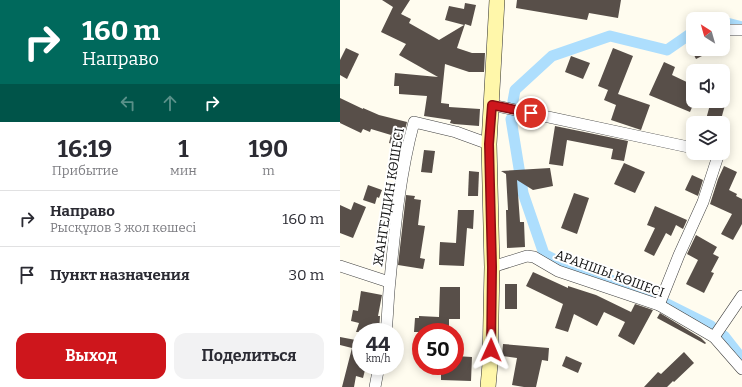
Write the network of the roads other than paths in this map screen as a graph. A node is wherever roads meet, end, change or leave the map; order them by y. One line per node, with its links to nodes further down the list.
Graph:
1 (497, 0): 4 (main road)
2 (730, 30): 3 (street)
3 (742, 30)
4 (492, 105): 5 (main road); 6 (street)
5 (489, 144): 9 (main road); 10 (street, ЖАНГЕЛДИН КӨШЕСІ)
6 (686, 147)
7 (717, 160): 12 (street)
8 (340, 266): 10 (street)
9 (492, 267): 12 (street, АРАНШЫ КӨШЕСІ); 18 (main road)
10 (389, 282): 13 (street, ЖАНГЕЛДИН КӨШЕСІ)
11 (742, 296): 14 (street)
12 (659, 305): 14 (street, АРАНШЫ КӨШЕСІ)
13 (387, 323)
14 (714, 337): 15 (street, АРАНШЫ КӨШЕСІ)
15 (742, 369)
16 (378, 375): 17 (street)
17 (375, 387)
18 (488, 387)

